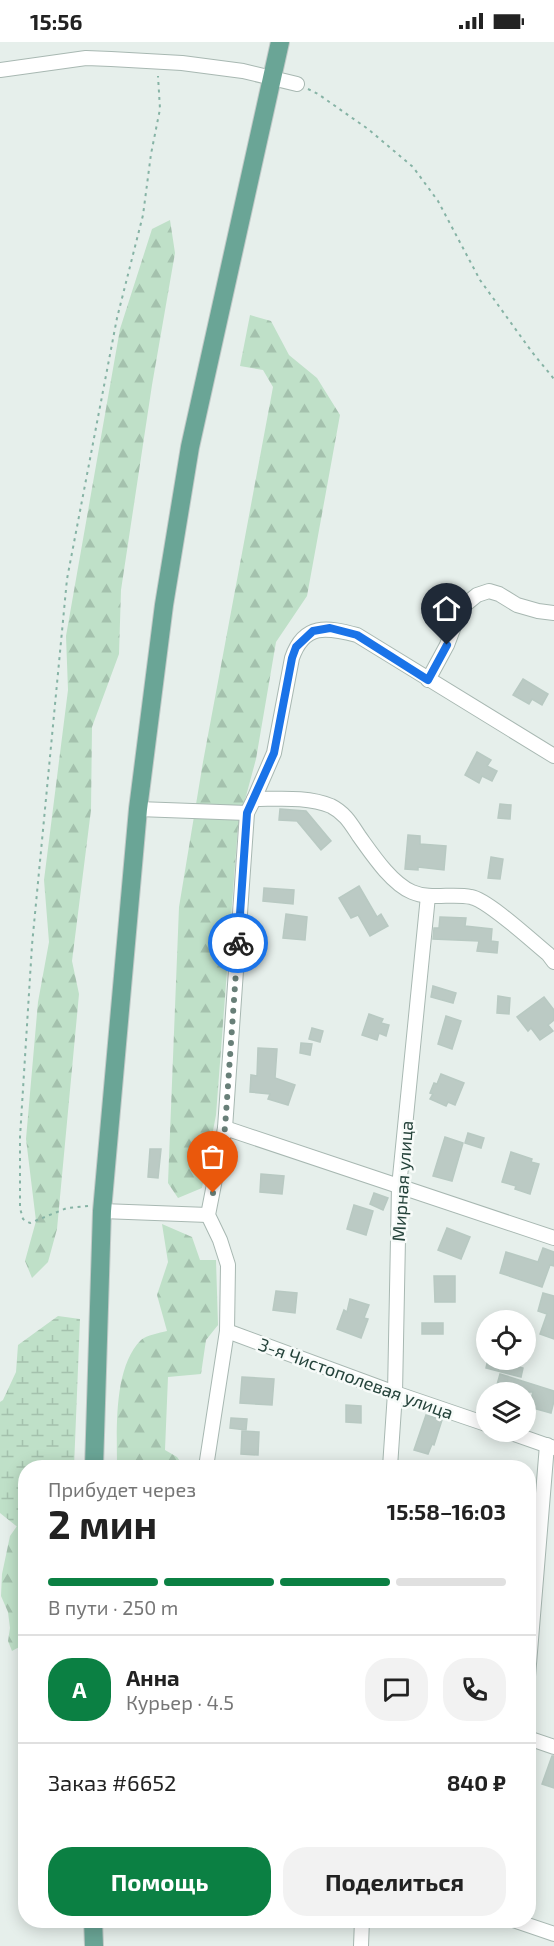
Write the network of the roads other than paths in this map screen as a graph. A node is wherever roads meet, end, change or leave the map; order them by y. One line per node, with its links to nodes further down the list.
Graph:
1 (280, 42): 3 (main road)
2 (0, 70): 3 (street)
3 (271, 78): 4 (street); 9 (main road)
4 (297, 84)
5 (554, 613): 6 (street)
6 (428, 680): 7 (street); 8 (street)
7 (554, 756)
8 (254, 799): 10 (street); 11 (street)
9 (138, 809): 10 (street); 15 (main road)
10 (247, 813): 13 (street)
11 (428, 896): 12 (street); 14 (street, Мирная улица)
12 (552, 954)
13 (225, 1128): 14 (street); 16 (street)
14 (399, 1187): 17 (street); 19 (street, Мирная улица)
15 (102, 1211): 16 (street); 23 (main road)
16 (208, 1215): 18 (street)
17 (554, 1238)
18 (227, 1331): 19 (street, 3-я Чистополевая улица); 24 (street)
19 (395, 1393): 20 (street, 3-я Чистополевая улица); 25 (street, Мирная улица)
20 (476, 1421)
21 (536, 1441): 22 (street)
22 (551, 1446): 26 (street)
23 (94, 1460)
24 (207, 1460)
25 (390, 1460)
26 (540, 1528): 27 (street); 28 (street)
27 (554, 1532)
28 (536, 1577)
29 (536, 1741): 30 (street)
30 (554, 1747)
31 (93, 1928): 35 (main road)
32 (362, 1928): 36 (street)
33 (536, 1928): 34 (street)
34 (554, 1934)
35 (94, 1946)
36 (361, 1946)

